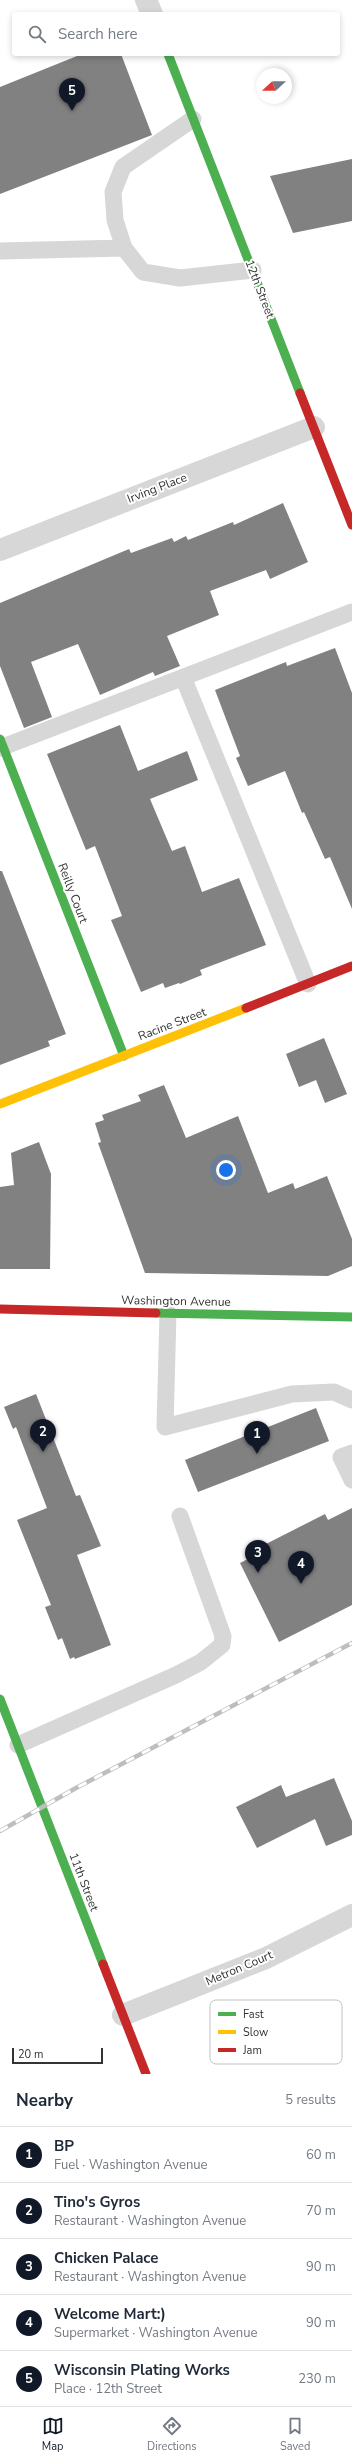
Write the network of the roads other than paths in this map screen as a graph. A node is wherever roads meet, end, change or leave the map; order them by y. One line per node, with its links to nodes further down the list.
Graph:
1 (146, 0): 2 (street)
2 (151, 12)
3 (169, 56): 4 (street, 12th Street)
4 (193, 119): 5 (lane); 7 (street, 12th Street)
5 (124, 248): 6 (lane); 7 (lane)
6 (0, 251)
7 (253, 270): 8 (street, 12th Street)
8 (314, 427): 9 (street, 12th Street); 10 (street, Irving Place)
9 (352, 525)
10 (0, 550)
11 (352, 612): 12 (lane)
12 (183, 677): 13 (lane); 15 (lane)
13 (1, 745): 16 (street, Reilly Court)
14 (352, 966): 15 (street, Racine Street)
15 (308, 984): 16 (street, Racine Street)
16 (124, 1056): 17 (street, Racine Street)
17 (0, 1104)
18 (0, 1309): 19 (street, Washington Avenue)
19 (168, 1313): 20 (street, Washington Avenue); 21 (lane)
20 (352, 1317)
21 (352, 1400)
22 (352, 1453): 23 (lane)
23 (352, 1480)
24 (180, 1516): 26 (lane)
25 (0, 1699): 26 (street, 11th Street)
26 (18, 1745): 28 (street, 11th Street)
27 (352, 1915): 28 (street, Metron Court)
28 (123, 2015): 29 (street, 11th Street)
29 (146, 2074)

